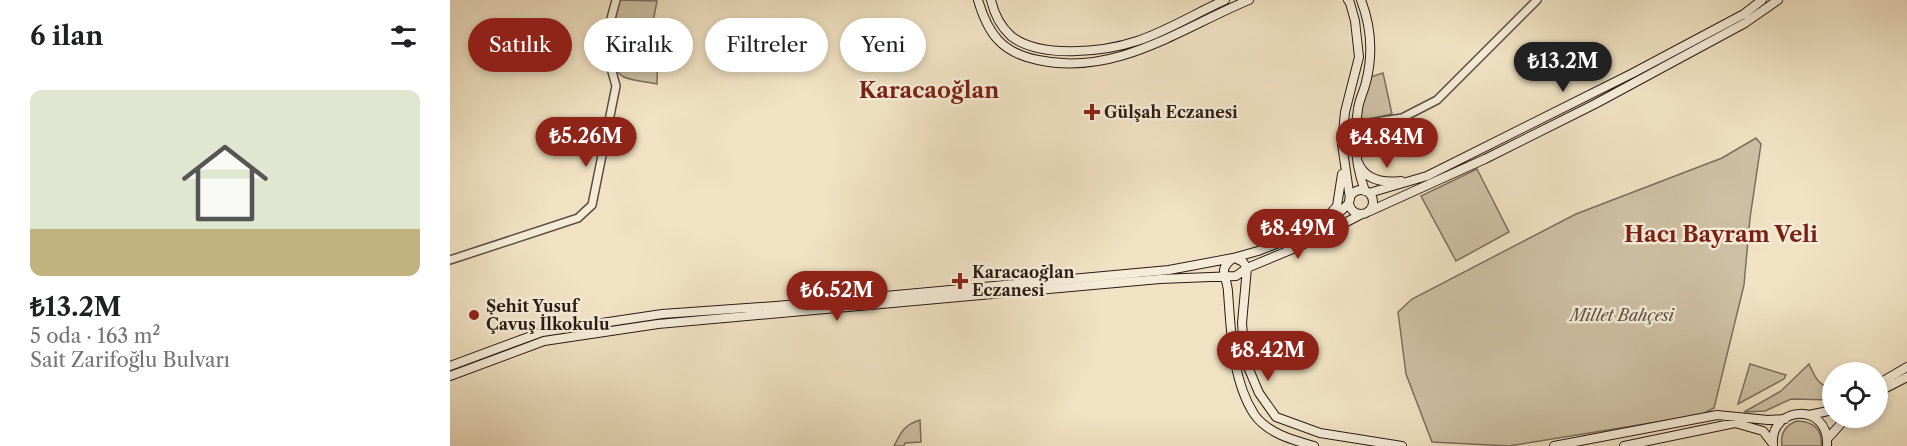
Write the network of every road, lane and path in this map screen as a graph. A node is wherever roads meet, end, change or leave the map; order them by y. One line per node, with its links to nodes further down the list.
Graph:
1 (616, 0): 20 (street)
2 (978, 0): 5 (main road)
3 (991, 0): 4 (main road)
4 (1225, 0)
5 (1249, 0)
6 (1348, 0): 13 (main road)
7 (1361, 0): 11 (main road)
8 (1537, 0): 11 (street)
9 (1762, 0): 14 (main road)
10 (1778, 0): 17 (main road)
11 (1356, 125): 12 (main road)
12 (1356, 155): 14 (main road); 15 (main road)
13 (1343, 158): 16 (main road); 18 (main road)
14 (1417, 179): 15 (main road)
15 (1367, 192): 16 (main road); 17 (main road)
16 (1350, 201): 17 (main road); 18 (main road)
17 (1366, 213): 21 (main road)
18 (1322, 221): 19 (main road)
19 (1233, 258): 21 (main road); 22 (main road); 23 (main road)
20 (450, 260)
21 (1247, 268): 22 (main road); 36 (main road)
22 (1225, 277): 25 (main road); 35 (main road)
23 (450, 366)
24 (1907, 367): 27 (main road)
25 (450, 376)
26 (1907, 377): 28 (main road)
27 (1888, 378)
28 (1888, 387)
29 (1822, 412): 30 (main road)
30 (1809, 415): 31 (main road); 33 (main road)
31 (1785, 419): 34 (main road); 37 (main road)
32 (1839, 428): 33 (main road)
33 (1828, 442)
34 (1774, 445): 38 (main road)
35 (1314, 446)
36 (1402, 446)
37 (1554, 446)
38 (1624, 446)

